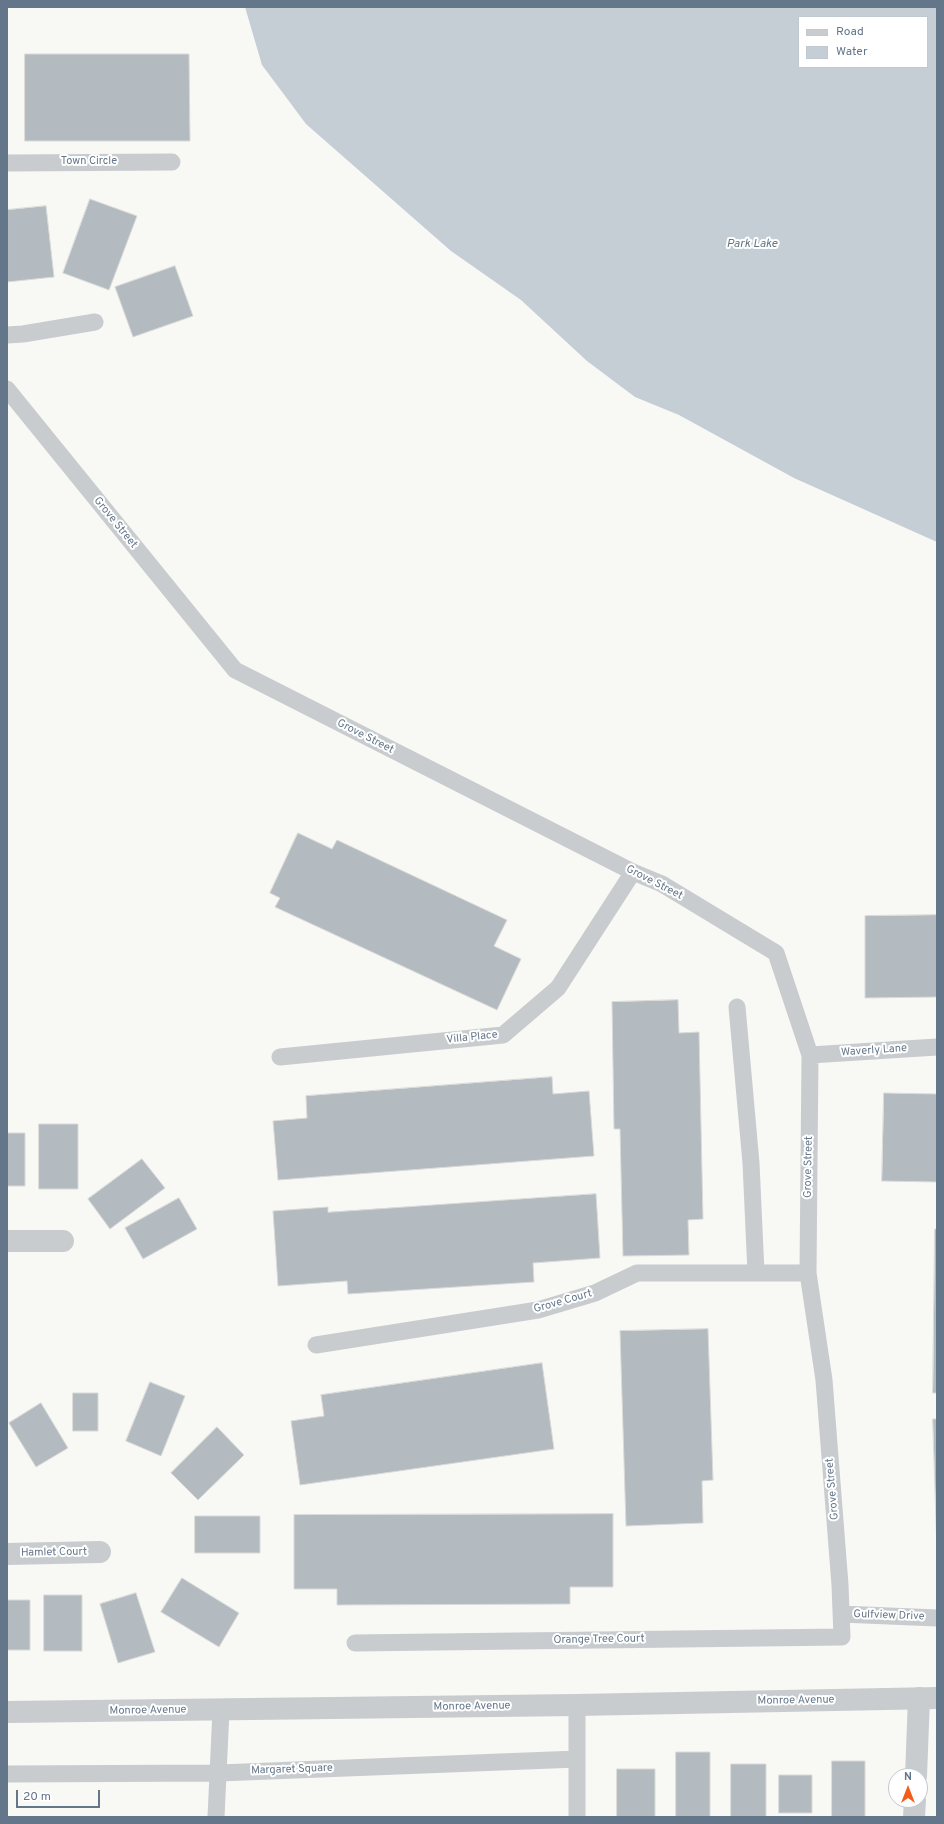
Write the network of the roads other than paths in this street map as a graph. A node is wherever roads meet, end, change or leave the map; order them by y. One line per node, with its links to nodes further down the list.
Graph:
1 (172, 162): 2 (lane, Town Circle)
2 (7, 163)
3 (95, 322): 4 (lane)
4 (7, 335)
5 (7, 389): 6 (lane, Grove Street)
6 (633, 872): 9 (lane, Grove Street); 10 (lane, Villa Place)
7 (737, 1007): 13 (lane)
8 (937, 1047): 9 (lane, Waverly Lane)
9 (810, 1055): 14 (lane, Grove Street)
10 (280, 1057)
11 (7, 1241): 12 (street)
12 (63, 1241)
13 (756, 1273): 14 (lane, Grove Court); 15 (lane, Grove Court)
14 (808, 1273): 18 (lane, Grove Street)
15 (316, 1345)
16 (100, 1552): 17 (street, Hamlet Court)
17 (7, 1554)
18 (841, 1614): 19 (lane, Gulfview Drive); 20 (lane, Grove Street)
19 (937, 1618)
20 (842, 1638): 21 (lane, Orange Tree Court)
21 (355, 1643)
22 (928, 1698): 23 (street, Monroe Avenue); 27 (street)
23 (577, 1705): 24 (street, Monroe Avenue); 26 (lane)
24 (221, 1710): 25 (street, Monroe Avenue); 28 (lane)
25 (7, 1712)
26 (577, 1759): 28 (lane, Margaret Square); 31 (lane)
27 (917, 1768)
28 (219, 1773): 29 (lane, Margaret Square); 30 (lane)
29 (7, 1774)
30 (216, 1817)
31 (577, 1817)

